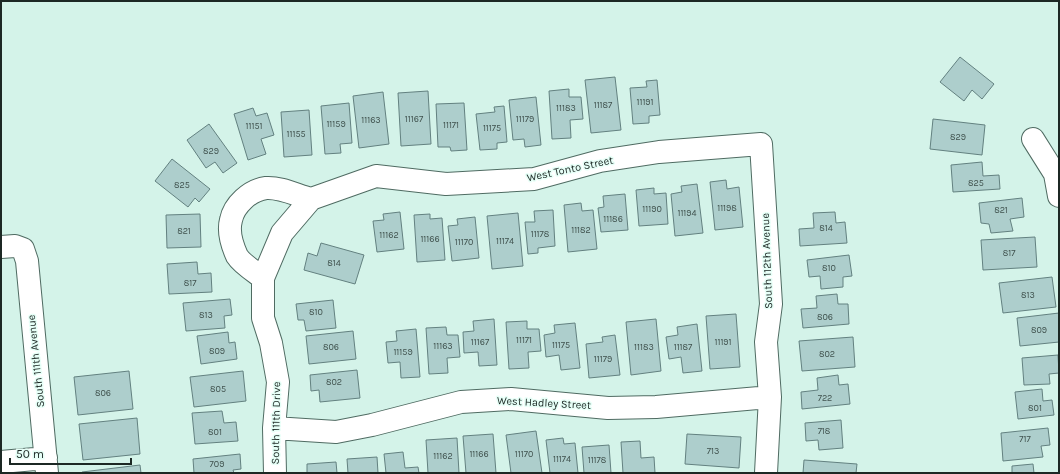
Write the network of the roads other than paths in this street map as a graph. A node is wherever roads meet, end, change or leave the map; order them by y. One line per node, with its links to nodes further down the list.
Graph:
1 (1033, 139): 3 (street)
2 (761, 144): 4 (street, West Tonto Street); 7 (street, South 112th Avenue)
3 (1059, 196)
4 (310, 199): 6 (street, South 111th Drive); 6 (street)
5 (1, 247): 10 (street, South 111th Avenue)
6 (263, 278): 8 (street, South 111th Drive)
7 (770, 397): 8 (street, West Hadley Street); 12 (street, South 112th Avenue)
8 (274, 428): 11 (street, South 111th Drive)
9 (1, 462): 10 (street)
10 (46, 466)
11 (275, 473)
12 (766, 473)

